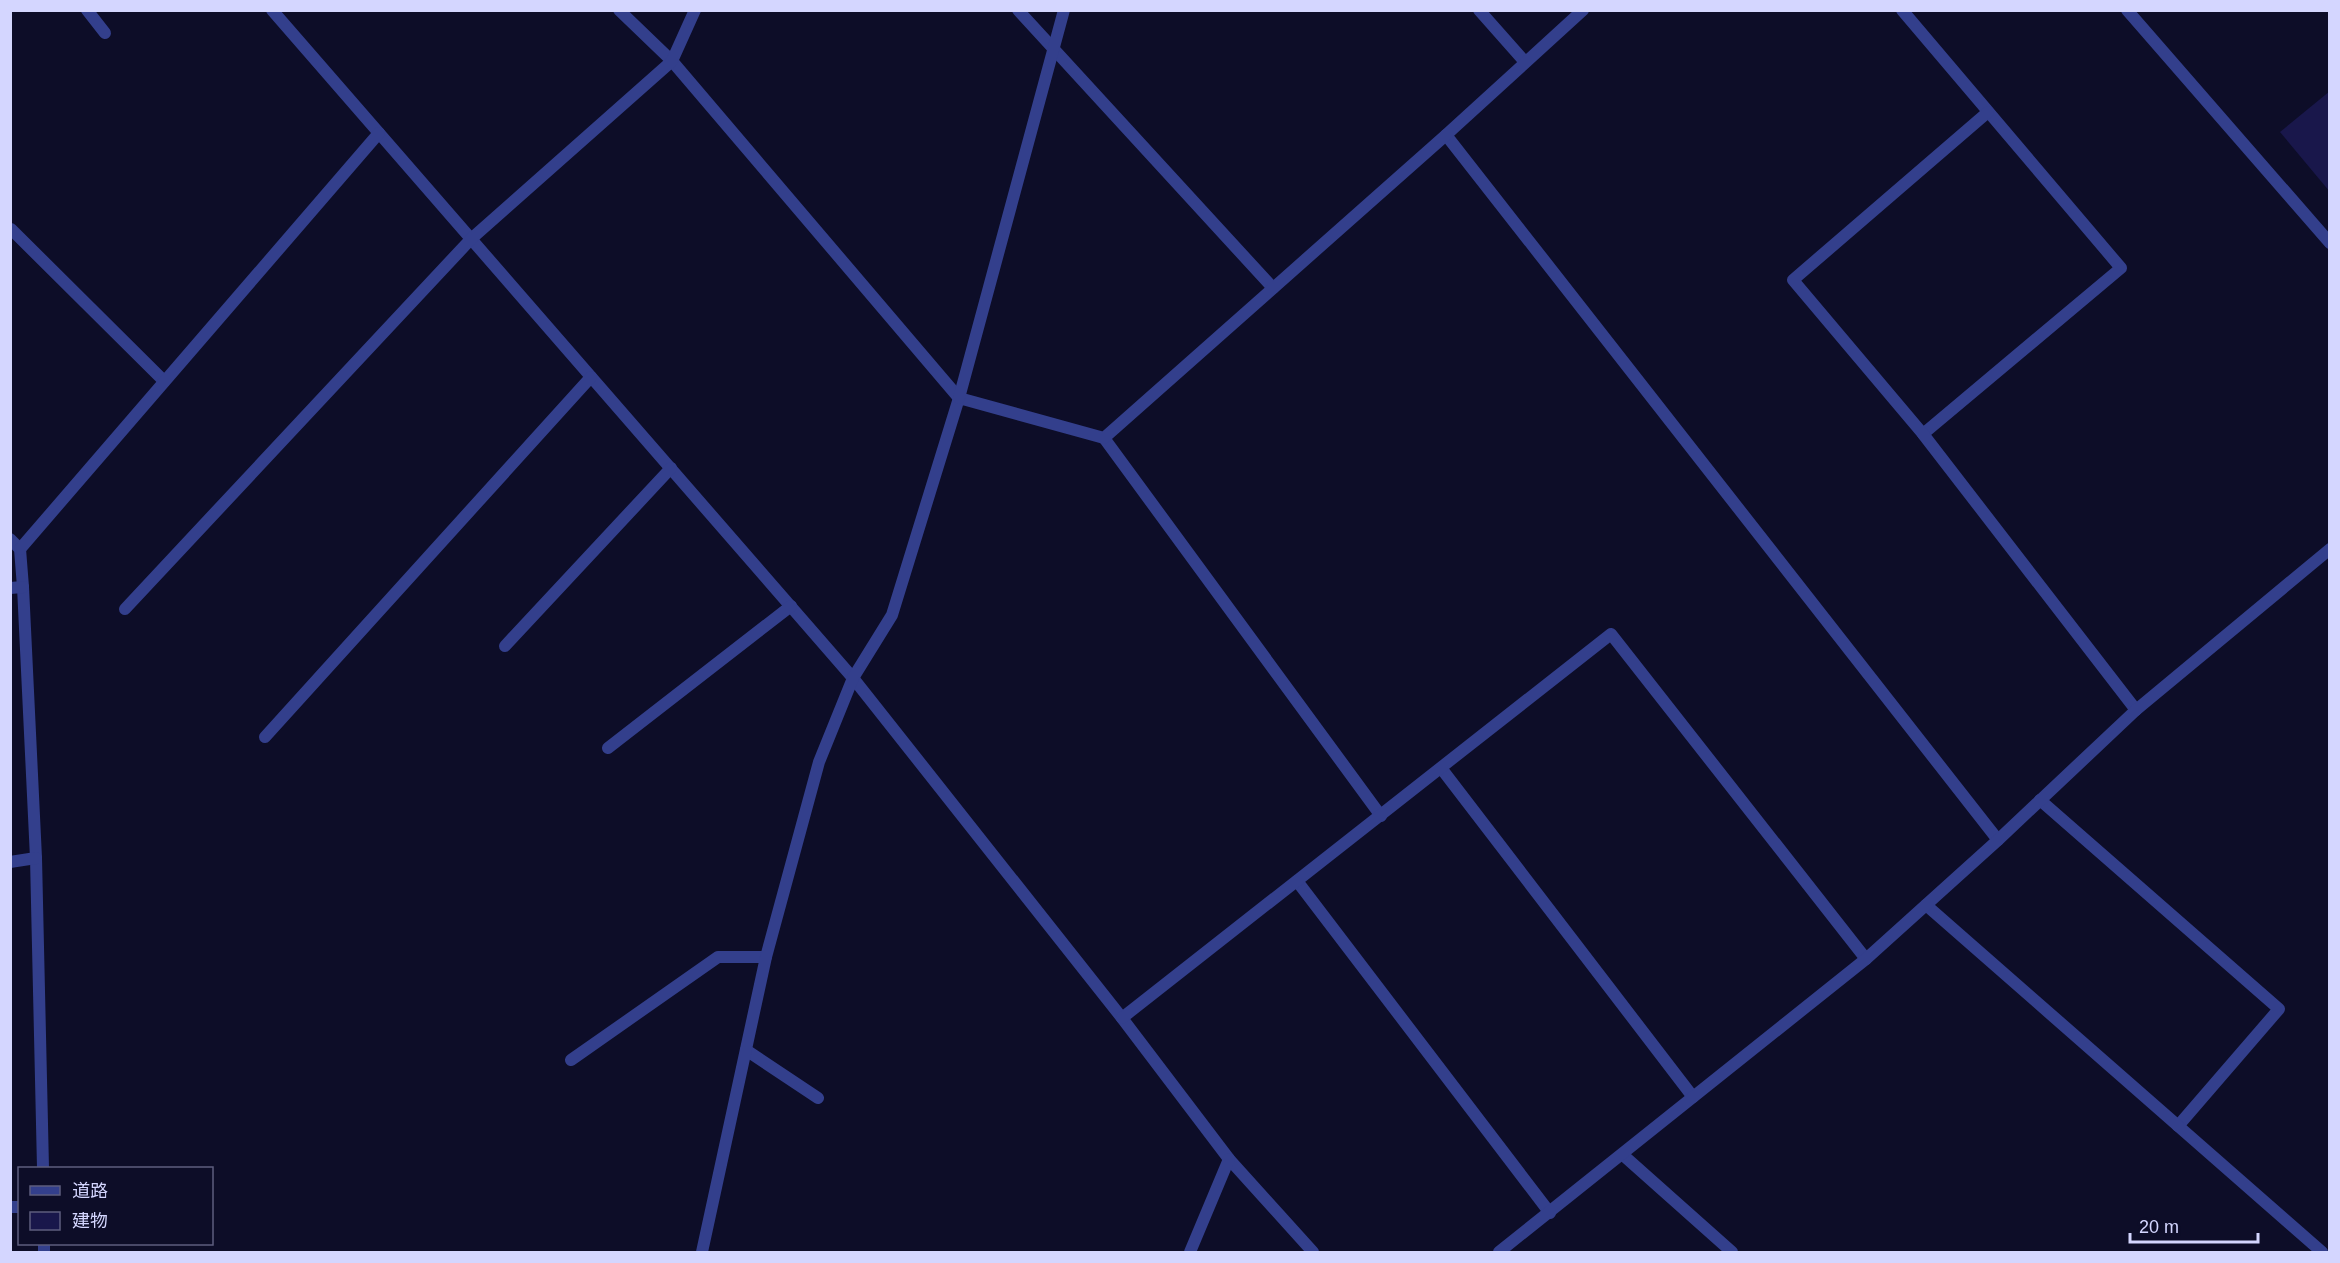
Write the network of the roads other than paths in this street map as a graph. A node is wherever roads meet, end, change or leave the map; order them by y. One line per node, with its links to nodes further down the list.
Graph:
1 (87, 10): 11 (street)
2 (272, 10): 16 (street)
3 (619, 10): 13 (street)
4 (694, 10): 13 (street)
5 (1018, 10): 12 (street)
6 (1064, 10): 12 (street)
7 (1479, 10): 14 (street)
8 (1583, 10): 14 (street)
9 (1902, 10): 15 (street)
10 (2127, 10): 20 (street)
11 (105, 33)
12 (1053, 49): 21 (street); 24 (street)
13 (672, 61): 19 (street); 24 (street)
14 (1525, 62): 17 (street)
15 (1988, 112): 25 (street); 25 (street)
16 (379, 133): 19 (street); 23 (street)
17 (1446, 135): 21 (street); 42 (street)
18 (11, 229): 23 (street)
19 (471, 239): 22 (street); 33 (street)
20 (2330, 243)
21 (1273, 288): 26 (street)
22 (591, 377): 27 (street); 37 (street)
23 (164, 381): 29 (street)
24 (959, 398): 26 (street); 35 (street)
25 (1923, 434): 36 (street)
26 (1104, 438): 41 (street)
27 (671, 468): 32 (street); 34 (street)
28 (10, 539): 29 (street)
29 (20, 549): 31 (street)
30 (2330, 549): 36 (street)
31 (17, 587): 43 (street)
32 (791, 606): 35 (street); 38 (street)
33 (125, 609)
34 (505, 646)
35 (853, 678): 47 (street); 49 (street)
36 (2136, 710): 40 (street)
37 (265, 737)
38 (608, 748)
39 (1441, 768): 41 (street); 48 (street); 52 (street)
40 (2040, 800): 42 (street); 54 (street)
41 (1382, 816): 45 (street)
42 (1998, 840): 46 (street)
43 (36, 858): 44 (street); 57 (street)
44 (10, 862)
45 (1297, 881): 49 (street); 58 (street)
46 (1926, 905): 48 (street); 54 (street)
47 (766, 957): 50 (street); 51 (street)
48 (1866, 959): 52 (street)
49 (1122, 1018): 56 (street)
50 (746, 1050): 53 (street); 59 (street)
51 (571, 1060)
52 (1694, 1097): 55 (street)
53 (818, 1098)
54 (2178, 1126): 64 (street)
55 (1623, 1155): 58 (street); 63 (street)
56 (1229, 1159): 60 (street); 61 (street)
57 (43, 1167)
58 (1550, 1213): 62 (street)
59 (702, 1252)
60 (1190, 1252)
61 (1313, 1252)
62 (1499, 1252)
63 (1732, 1252)
64 (2322, 1252)

